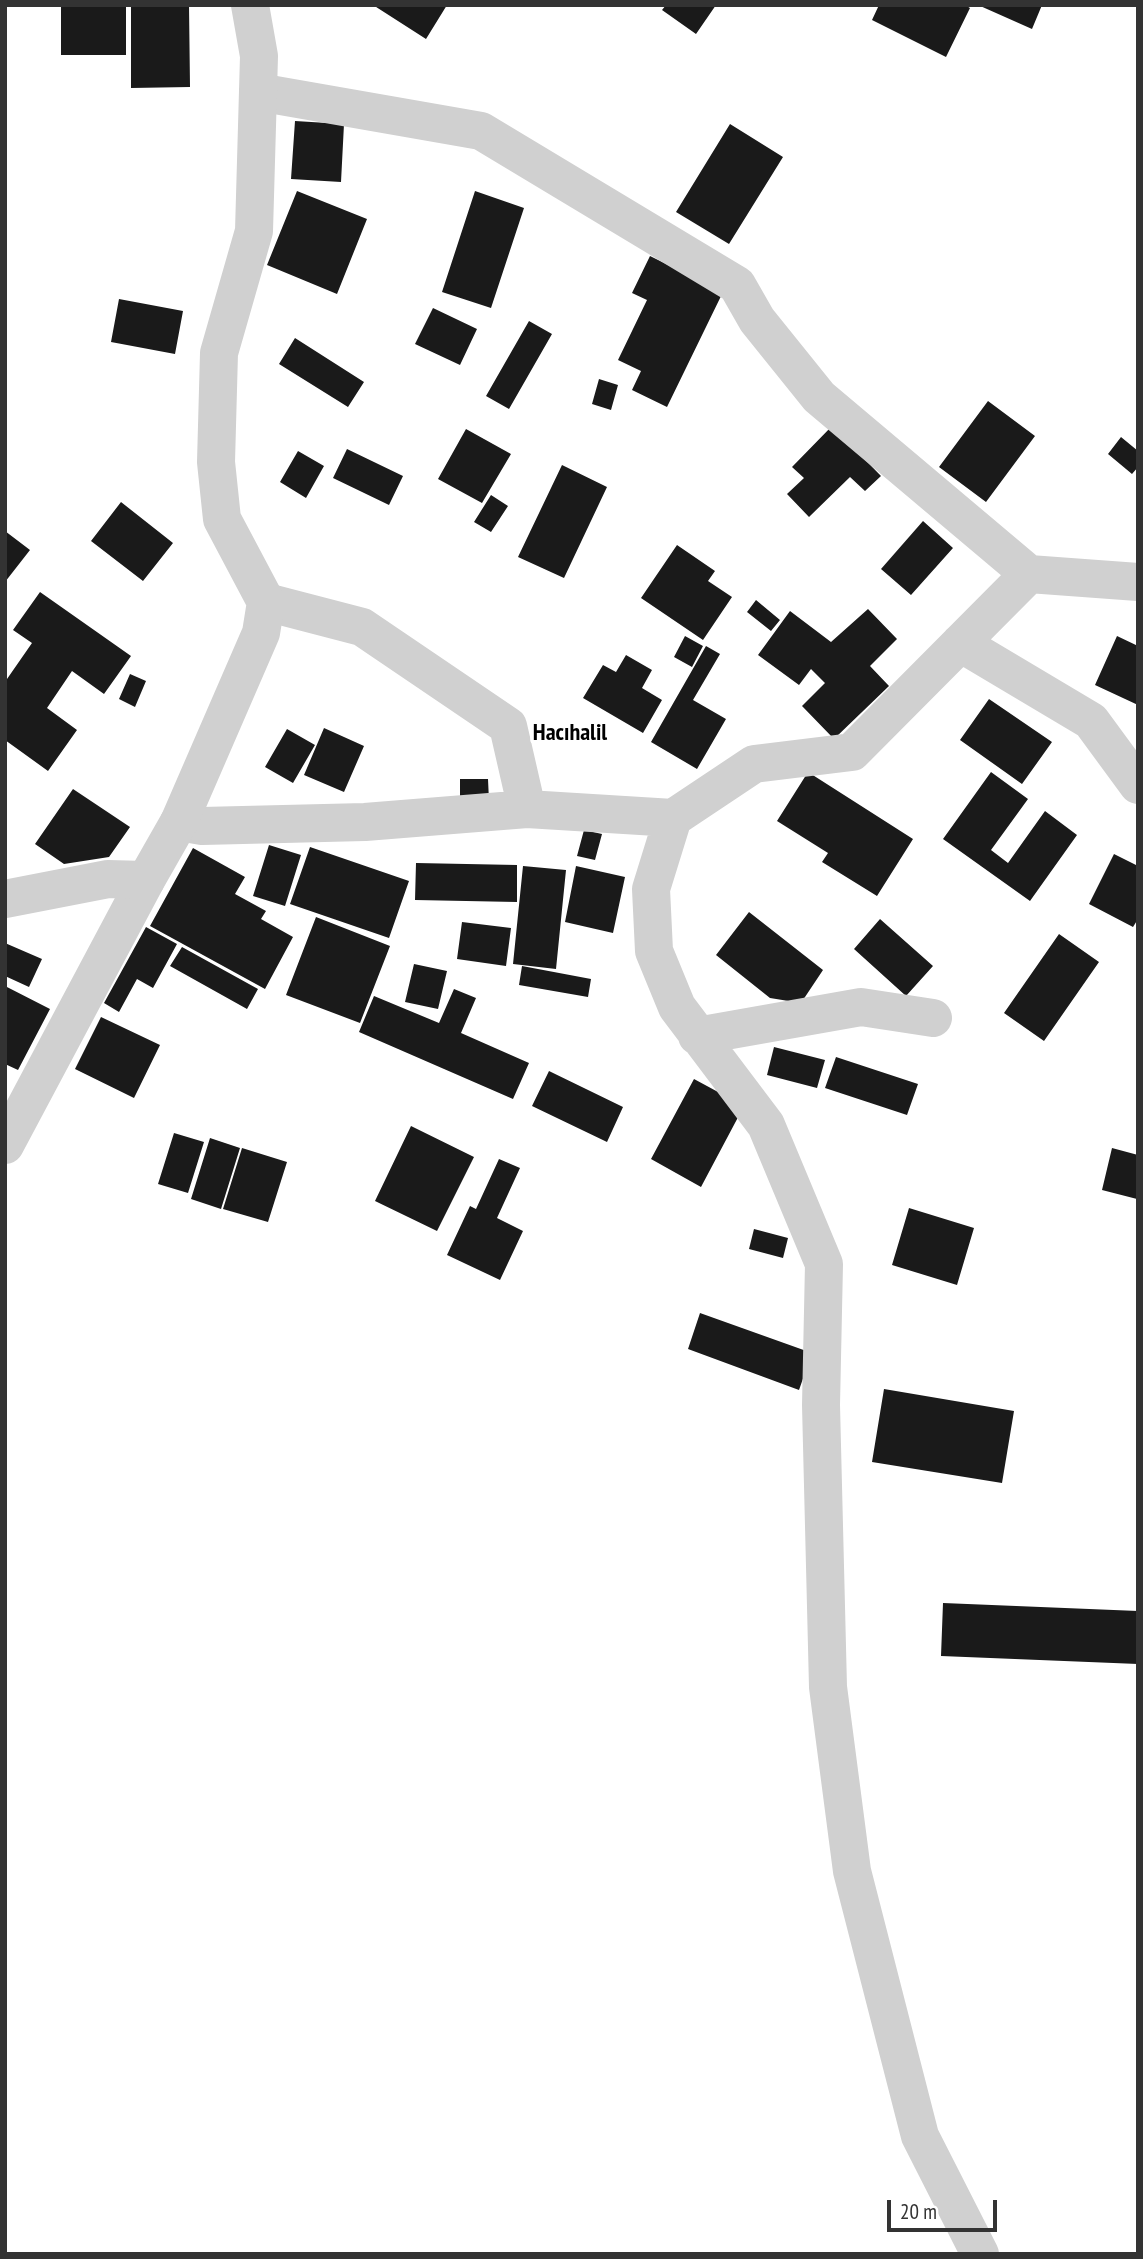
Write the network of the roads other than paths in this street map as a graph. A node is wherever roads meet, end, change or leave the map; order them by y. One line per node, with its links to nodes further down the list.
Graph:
1 (250, 5): 2 (street)
2 (258, 92): 3 (street); 5 (street)
3 (1029, 574): 4 (street); 6 (street)
4 (1138, 582)
5 (266, 602): 8 (street); 10 (street)
6 (960, 643): 7 (street); 9 (street)
7 (1138, 785)
8 (527, 809): 9 (street); 10 (street)
9 (673, 818): 14 (street)
10 (179, 822): 11 (street)
11 (146, 880): 12 (street); 15 (street)
12 (5, 899)
13 (933, 1018): 14 (street)
14 (697, 1036): 16 (street)
15 (5, 1145)
16 (980, 2254)

